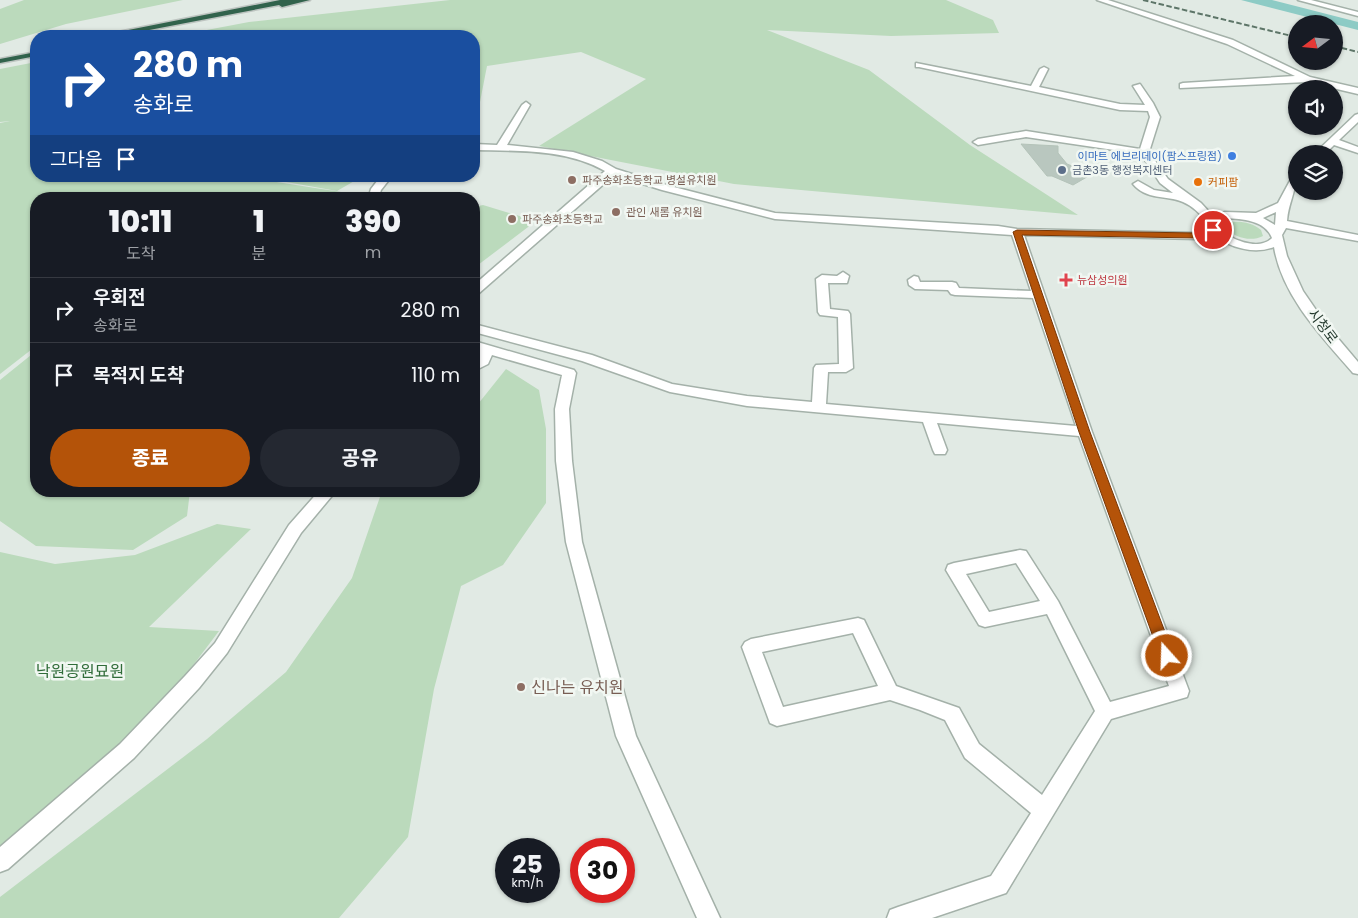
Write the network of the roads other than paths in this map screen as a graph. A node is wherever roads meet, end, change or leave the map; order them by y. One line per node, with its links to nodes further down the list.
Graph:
1 (291, 0): 6 (highway)
2 (306, 0): 7 (highway)
3 (1101, 0): 12 (street)
4 (1302, 0): 5 (street)
5 (1358, 14)
6 (138, 30)
7 (156, 30)
8 (30, 53): 9 (highway)
9 (0, 59)
10 (919, 65): 15 (street)
11 (1044, 69): 15 (street)
12 (1307, 79): 14 (street); 16 (street)
13 (1137, 86): 18 (street)
14 (1183, 86)
15 (1034, 89): 18 (street)
16 (1358, 91)
17 (526, 105): 23 (street)
18 (1151, 108): 26 (street)
19 (1358, 117): 20 (street)
20 (1332, 141): 22 (street); 25 (street)
21 (978, 142): 26 (street)
22 (1328, 145)
23 (501, 146): 24 (street); 27 (street)
24 (480, 147)
25 (1358, 150)
26 (1144, 152): 30 (street)
27 (612, 171): 34 (street); 43 (street)
28 (1138, 184): 30 (street)
29 (1288, 195): 31 (street)
30 (1192, 202): 33 (street)
31 (1283, 205): 32 (street); 35 (street, 시청로)
32 (1235, 215): 33 (street); 35 (street)
33 (1212, 225): 36 (street); 37 (street)
34 (1017, 232): 36 (street); 44 (street)
35 (1279, 232): 38 (street); 39 (street); 40 (street, 시청로)
36 (1196, 236): 37 (street)
37 (1223, 238): 39 (street)
38 (1358, 238)
39 (1257, 247): 40 (street)
40 (1282, 260): 50 (street, 시청로)
41 (843, 276): 52 (street)
42 (914, 280): 44 (street)
43 (480, 286)
44 (1040, 295): 54 (street)
45 (480, 330): 48 (street)
46 (480, 347): 51 (street)
47 (480, 348): 49 (street)
48 (587, 358): 51 (street); 52 (street)
49 (480, 363)
50 (1358, 370)
51 (569, 373): 62 (street)
52 (819, 408): 53 (street)
53 (928, 417): 54 (street); 55 (street)
54 (1085, 432): 59 (street)
55 (940, 450)
56 (323, 497): 61 (street)
57 (1052, 606): 57 (street); 59 (street)
58 (890, 692): 58 (street); 60 (street)
59 (1105, 712): 60 (street)
60 (1045, 811): 63 (street)
61 (0, 861)
62 (710, 918)
63 (898, 918)

